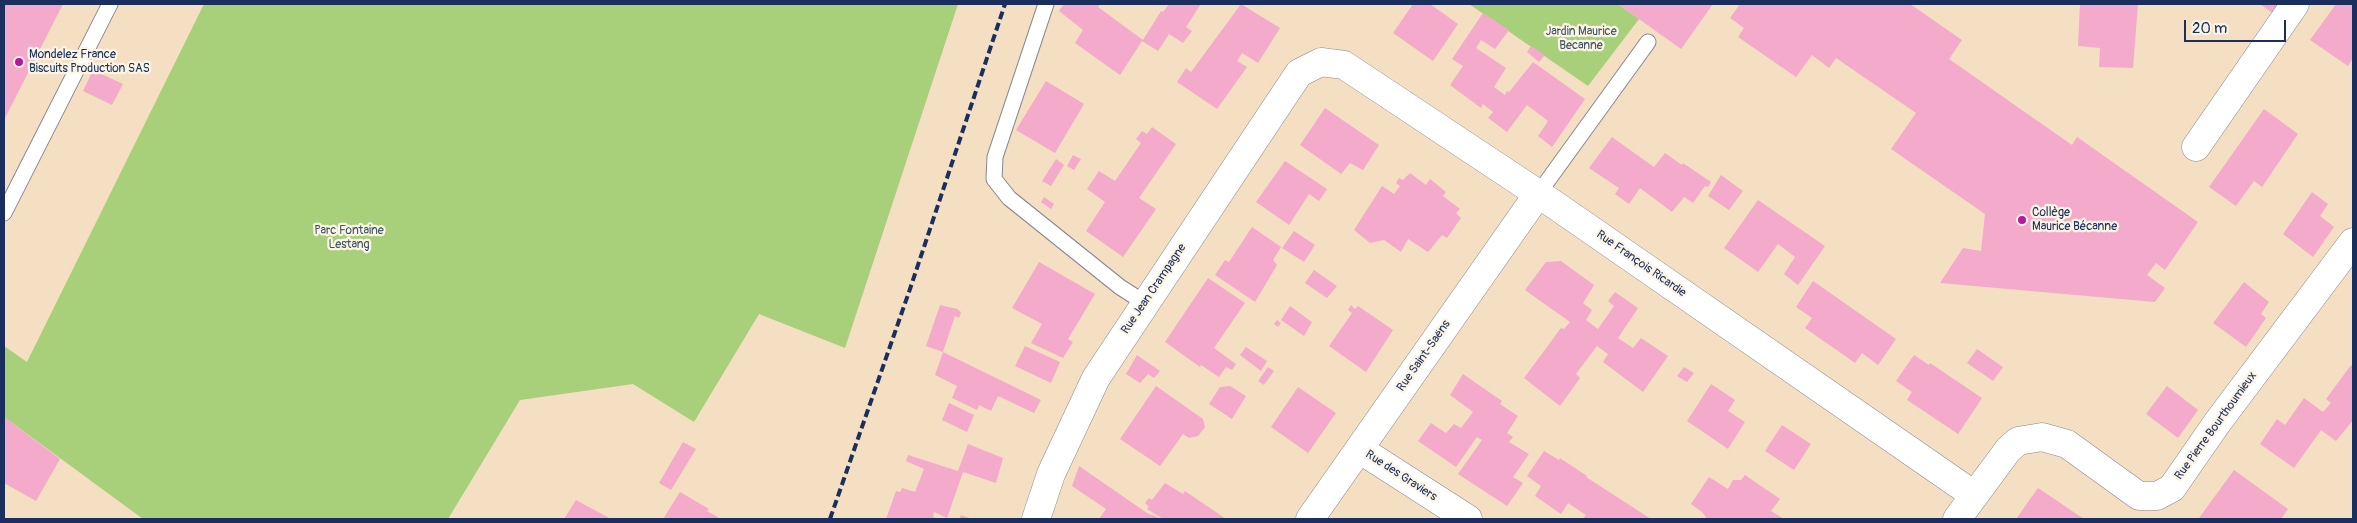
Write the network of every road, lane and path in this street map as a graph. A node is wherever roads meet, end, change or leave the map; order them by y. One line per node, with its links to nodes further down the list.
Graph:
1 (110, 4): 8 (lane)
2 (1046, 4): 10 (lane)
3 (2295, 4): 6 (street)
4 (1648, 42): 7 (lane)
5 (1299, 73): 7 (street, Rue François Ricardie); 10 (street, Rue Jean Crampagne)
6 (2196, 148)
7 (1538, 194): 11 (street, Rue Saint-Saëns); 12 (street, Rue François Ricardie)
8 (4, 212)
9 (2353, 242): 12 (street, Rue Pierre Bourthoumieux)
10 (1145, 303): 13 (street, Rue Jean Crampagne)
11 (1359, 449): 14 (street, Rue Saint-Saëns); 15 (street, Rue des Graviers)
12 (1974, 495): 16 (street, Rue Pierre Bourthoumieux)
13 (1036, 519)
14 (1310, 519)
15 (1468, 519)
16 (1957, 519)

